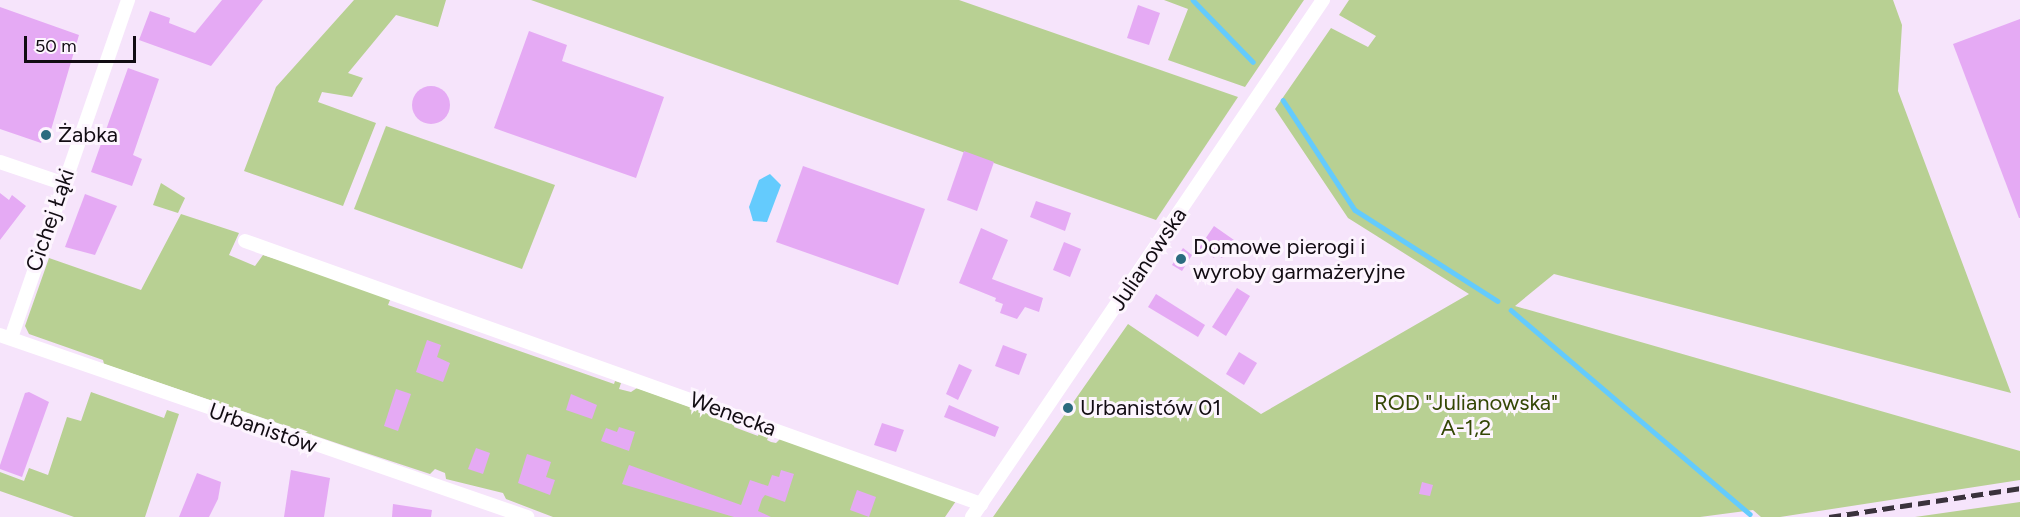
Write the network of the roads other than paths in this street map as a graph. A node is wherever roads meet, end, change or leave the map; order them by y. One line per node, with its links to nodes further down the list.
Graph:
1 (128, 0): 4 (street, Cichej Łąki)
2 (1323, 0): 7 (street, Julianowska)
3 (0, 162): 4 (street)
4 (62, 183): 6 (street, Cichej Łąki)
5 (245, 241): 7 (street, Wenecka)
6 (5, 336): 8 (street, Urbanistów)
7 (981, 504): 9 (street, Julianowska)
8 (527, 517)
9 (972, 517)

